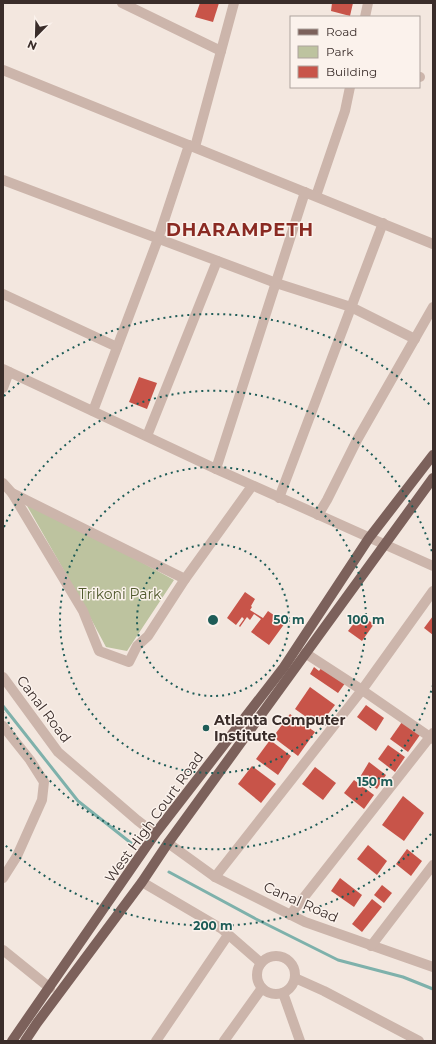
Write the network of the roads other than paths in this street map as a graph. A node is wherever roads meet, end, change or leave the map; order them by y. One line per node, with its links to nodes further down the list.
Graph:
1 (122, 3): 5 (street)
2 (234, 3): 5 (street)
3 (368, 3): 4 (street)
4 (365, 16)
5 (220, 51): 8 (street)
6 (3, 70): 8 (street)
7 (350, 88): 11 (street)
8 (192, 146): 10 (street); 13 (street)
9 (3, 180): 13 (street)
10 (306, 192): 11 (street); 16 (street)
11 (316, 196): 12 (street)
12 (383, 223): 14 (street); 18 (street)
13 (158, 239): 15 (street); 21 (street)
14 (433, 244)
15 (217, 261): 16 (street); 25 (street)
16 (276, 283): 18 (street); 27 (street)
17 (3, 294): 21 (street)
18 (351, 307): 20 (street); 32 (street)
19 (433, 307): 20 (street)
20 (415, 339): 33 (street)
21 (117, 347): 24 (street)
22 (6, 370): 23 (street); 24 (street)
23 (3, 388)
24 (93, 411): 25 (street)
25 (147, 436): 27 (street)
26 (433, 455): 34 (main road, West High Court Road)
27 (216, 469): 30 (street)
28 (433, 478): 35 (main road, West High Court Road)
29 (3, 483): 31 (street)
30 (252, 486): 32 (street); 37 (street)
31 (12, 493): 37 (street); 37 (street)
32 (279, 498): 33 (street)
33 (318, 515): 34 (street)
34 (369, 538): 35 (street); 44 (main road, West High Court Road)
35 (384, 545): 36 (street); 39 (main road, West High Court Road)
36 (433, 566)
37 (185, 579)
38 (433, 591): 41 (street)
39 (305, 653): 41 (street); 45 (main road, West High Court Road)
40 (3, 677): 44 (street, Canal Road)
41 (362, 690): 43 (street); 47 (street)
42 (3, 726): 48 (street)
43 (432, 736): 50 (street)
44 (155, 834): 57 (main road, West High Court Road)
45 (168, 843): 47 (street, Canal Road); 49 (main road, West High Court Road)
46 (433, 865): 52 (street)
47 (215, 877): 50 (street, Canal Road)
48 (3, 878)
49 (142, 882): 51 (street); 61 (main road, West High Court Road)
50 (290, 915): 52 (street, Canal Road)
51 (228, 935): 54 (street); 62 (street)
52 (371, 946): 55 (street, Canal Road)
53 (3, 950): 57 (street)
54 (261, 963): 56 (street); 58 (street)
55 (433, 967)
56 (294, 978): 59 (street); 65 (street)
57 (50, 988): 60 (main road, West High Court Road)
58 (262, 988): 59 (street); 63 (street)
59 (283, 993): 64 (street)
60 (12, 1041)
61 (25, 1041)
62 (156, 1041)
63 (224, 1041)
64 (300, 1041)
65 (419, 1041)

